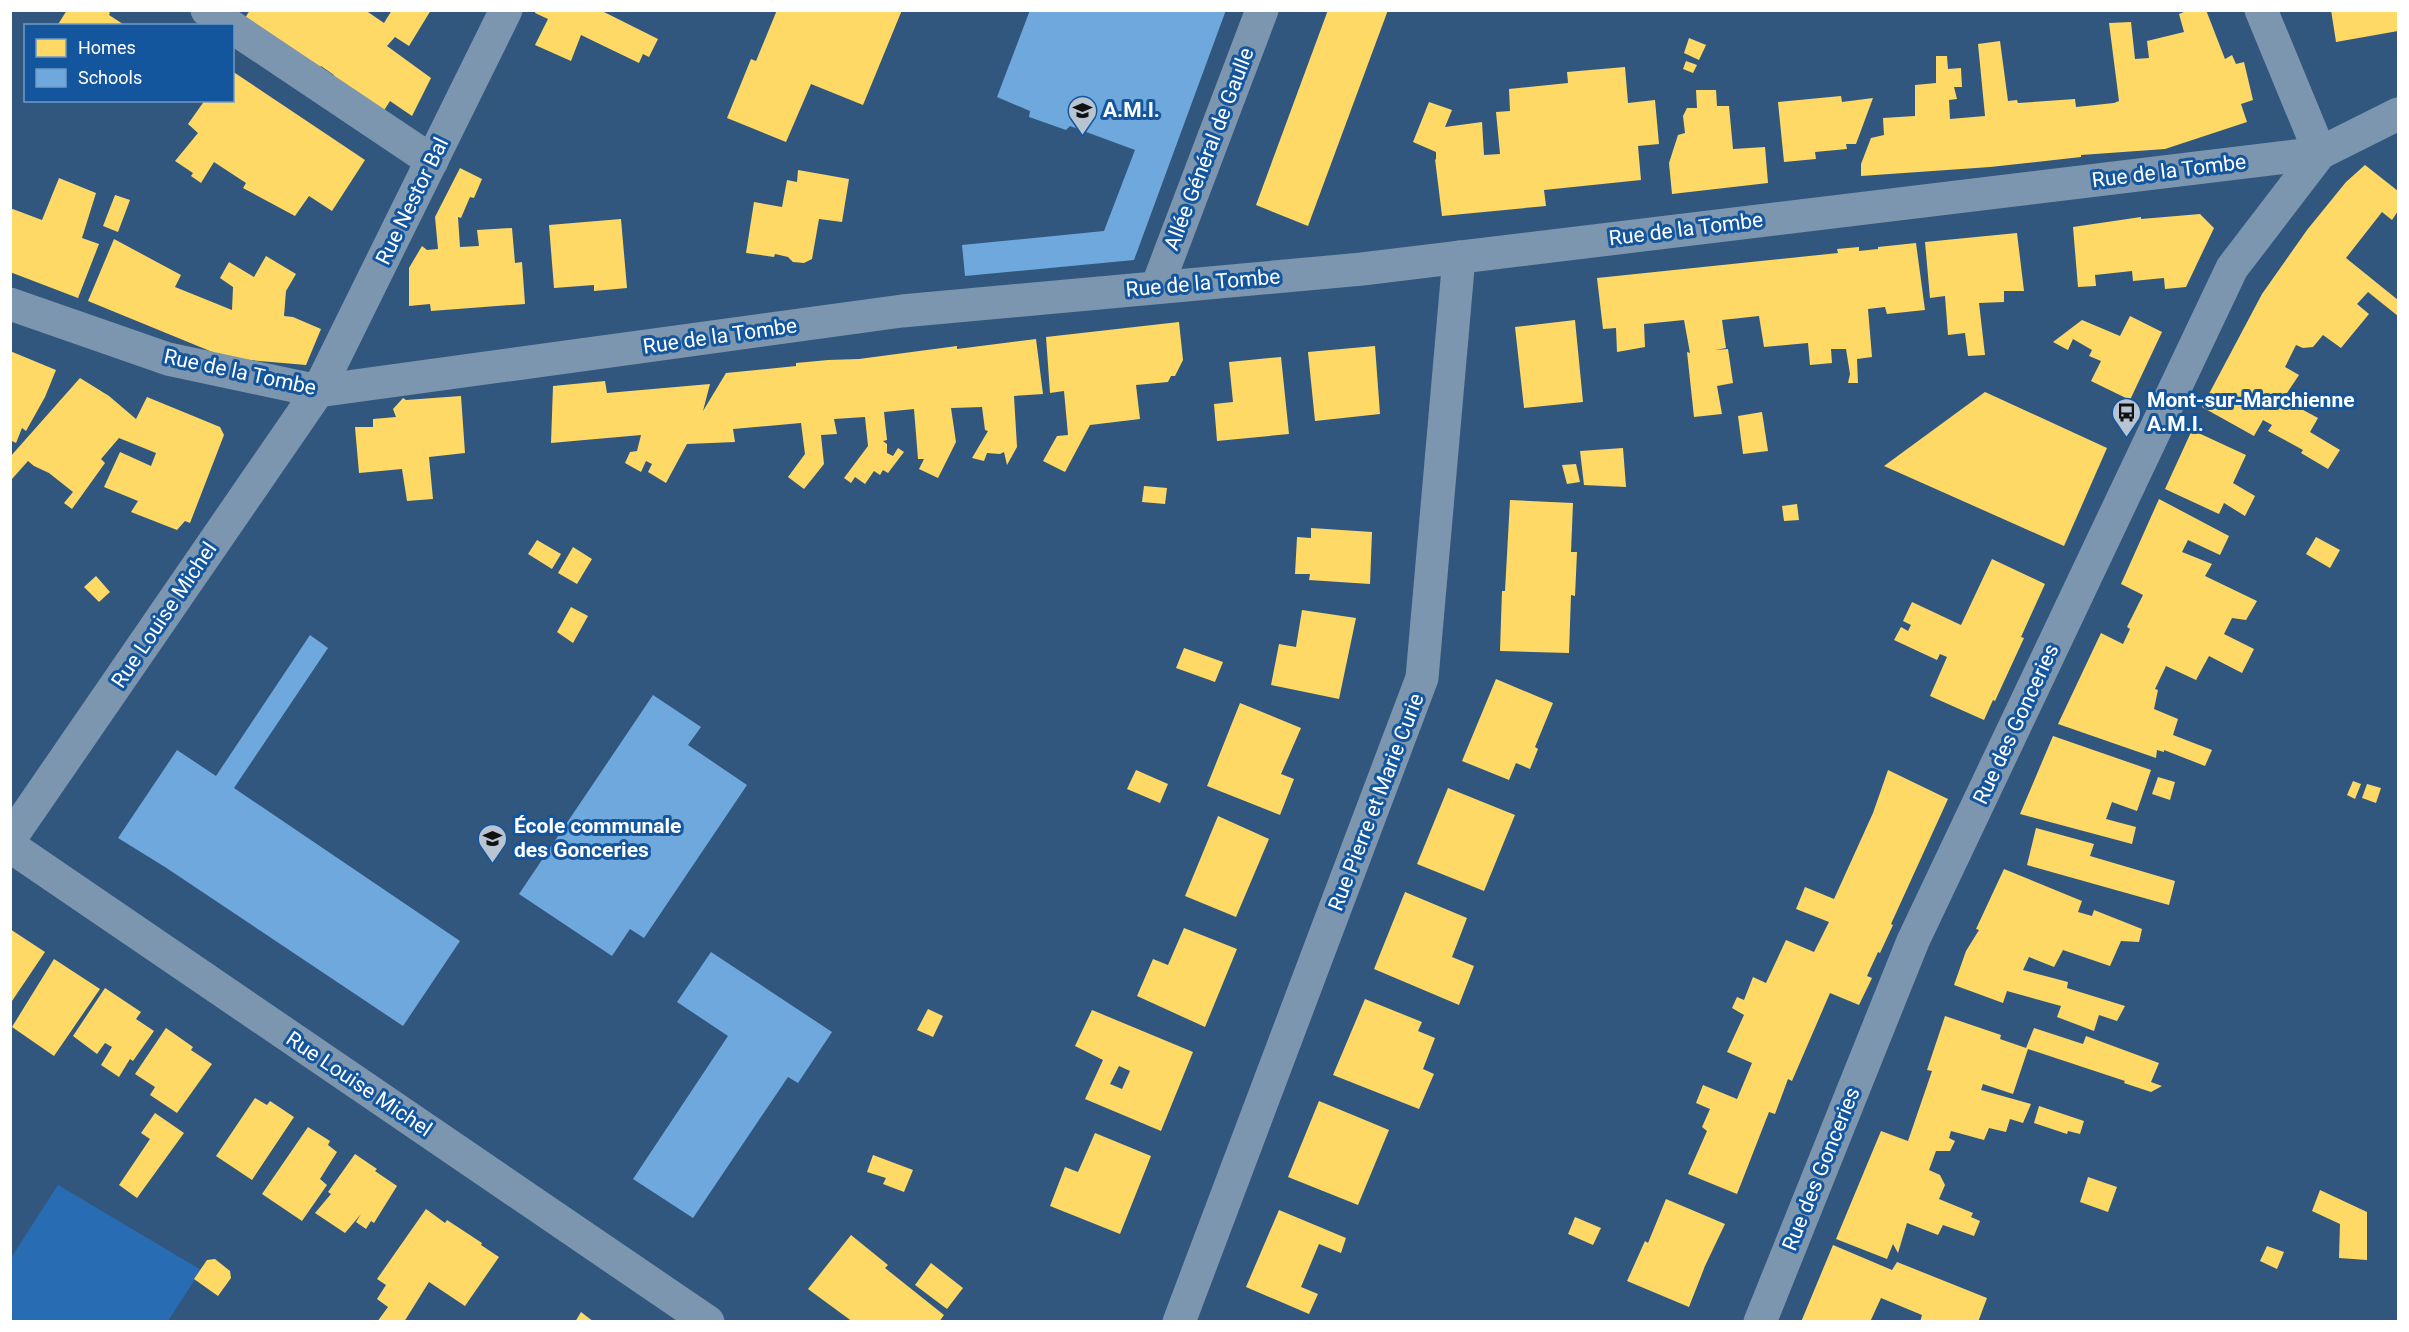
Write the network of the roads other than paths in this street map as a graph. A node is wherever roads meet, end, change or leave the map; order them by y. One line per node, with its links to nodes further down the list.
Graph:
1 (207, 10): 5 (street)
2 (506, 10): 9 (street, Rue Nestor Bal)
3 (1262, 10): 11 (street, Allée Général de Gaulle)
4 (2261, 10): 8 (street)
5 (228, 24)
6 (234, 28): 9 (street)
7 (2398, 114): 8 (street, Rue de la Tombe)
8 (2320, 153): 10 (street, Rue de la Tombe); 18 (street, Rue des Gonceries)
9 (432, 161): 13 (street, Rue Nestor Bal)
10 (1460, 257): 11 (street, Rue de la Tombe); 17 (street, Rue Pierre et Marie Curie)
11 (1157, 287): 13 (street, Rue de la Tombe)
12 (10, 304): 13 (street, Rue de la Tombe)
13 (318, 391): 14 (street, Rue Louise Michel)
14 (10, 839)
15 (10, 846): 16 (street, Rue Louise Michel)
16 (708, 1322)
17 (1179, 1322)
18 (1760, 1322)

